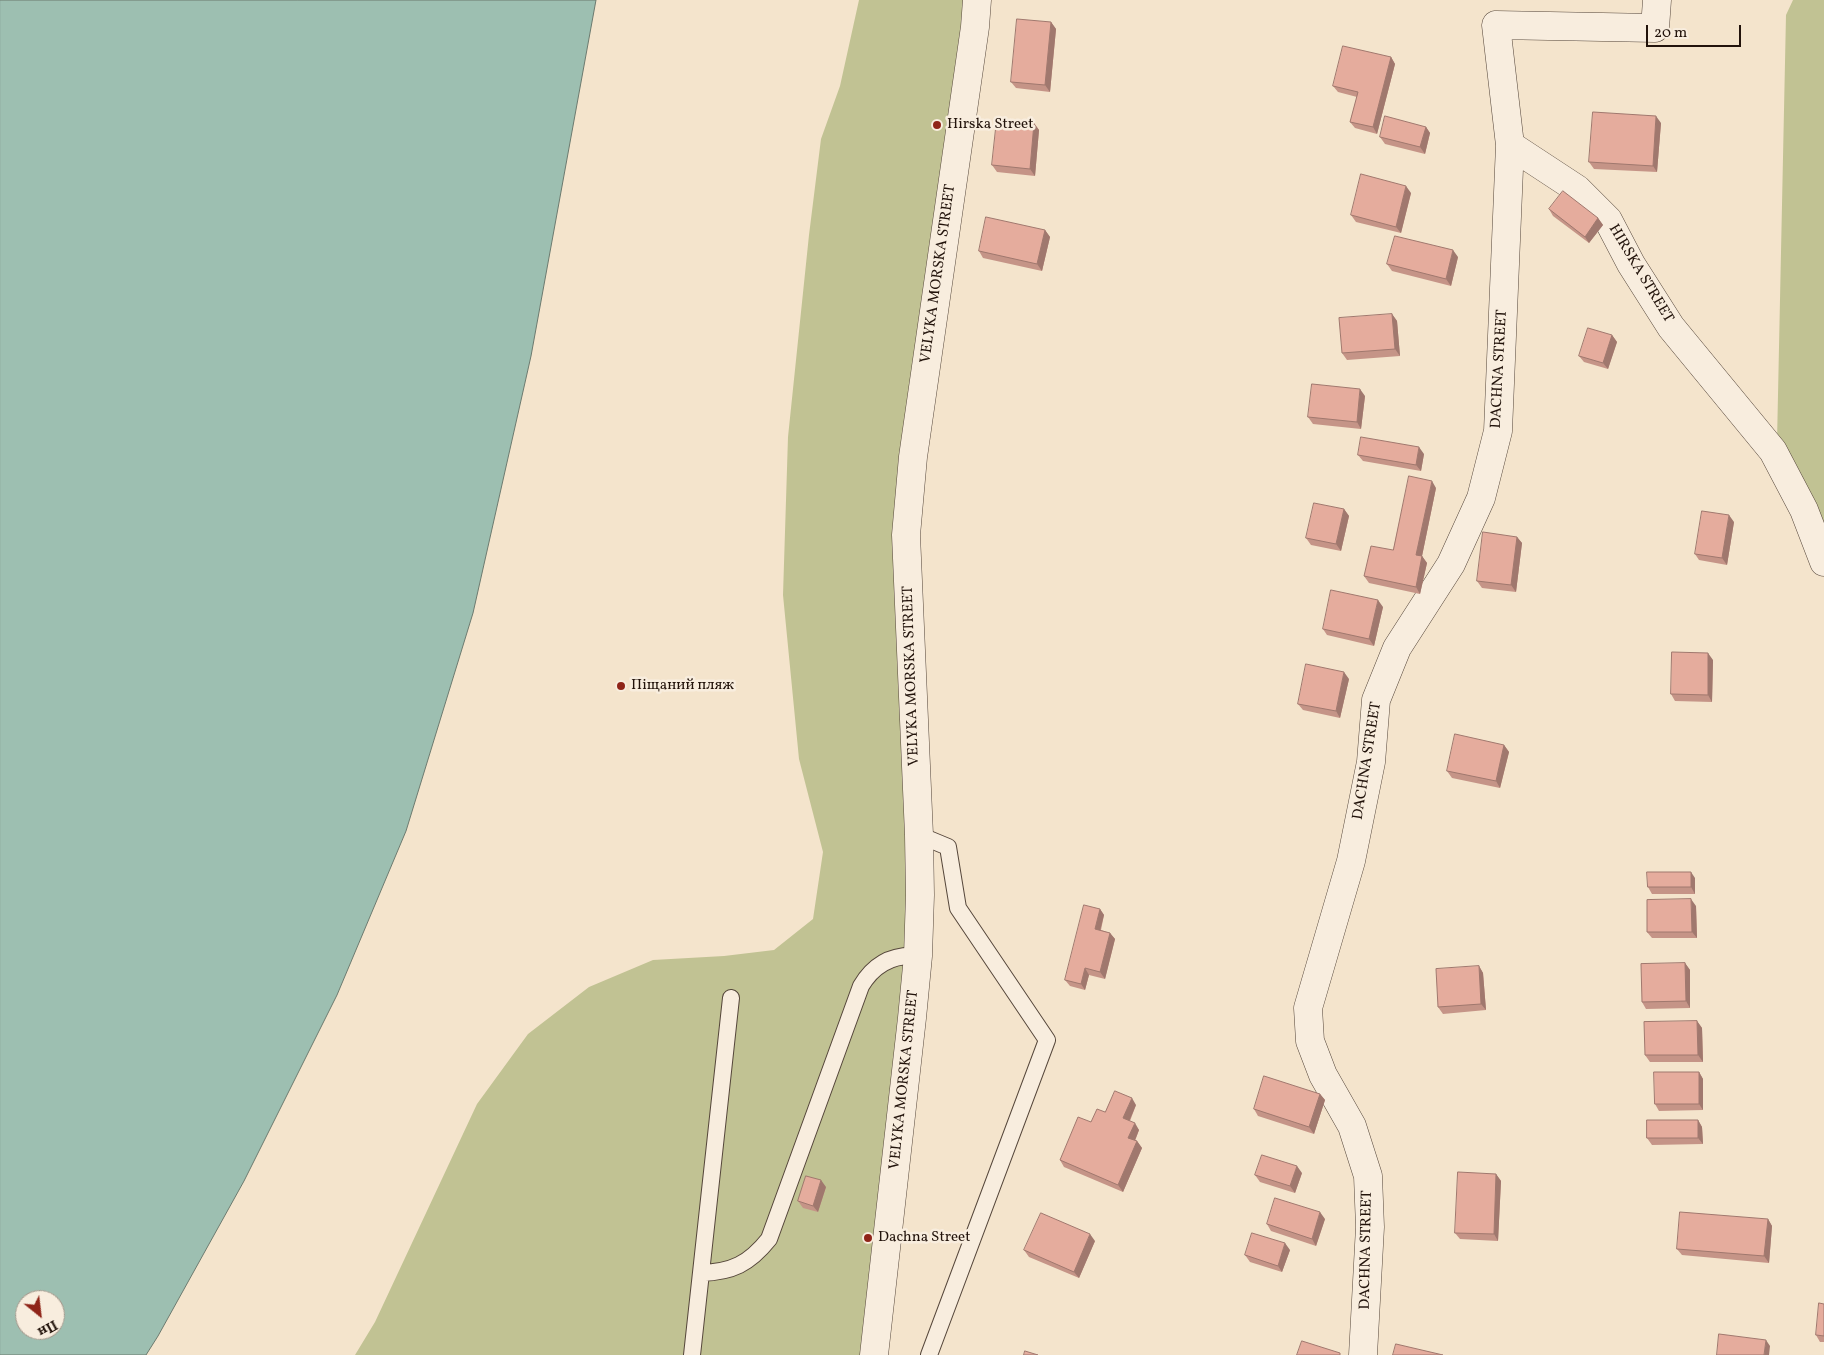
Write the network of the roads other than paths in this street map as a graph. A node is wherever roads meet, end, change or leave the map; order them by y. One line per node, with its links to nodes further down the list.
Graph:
1 (976, 0): 5 (street, VELYKA MORSKA STREET)
2 (1657, 0): 3 (street)
3 (1510, 145): 4 (street, HIRSKA STREET); 12 (street, DACHNA STREET)
4 (1824, 562)
5 (919, 835): 6 (street, VELYKA MORSKA STREET); 11 (lane)
6 (918, 956): 8 (lane); 10 (street, VELYKA MORSKA STREET)
7 (730, 998): 8 (lane)
8 (701, 1273): 9 (lane)
9 (692, 1355)
10 (874, 1355)
11 (929, 1355)
12 (1364, 1355)

